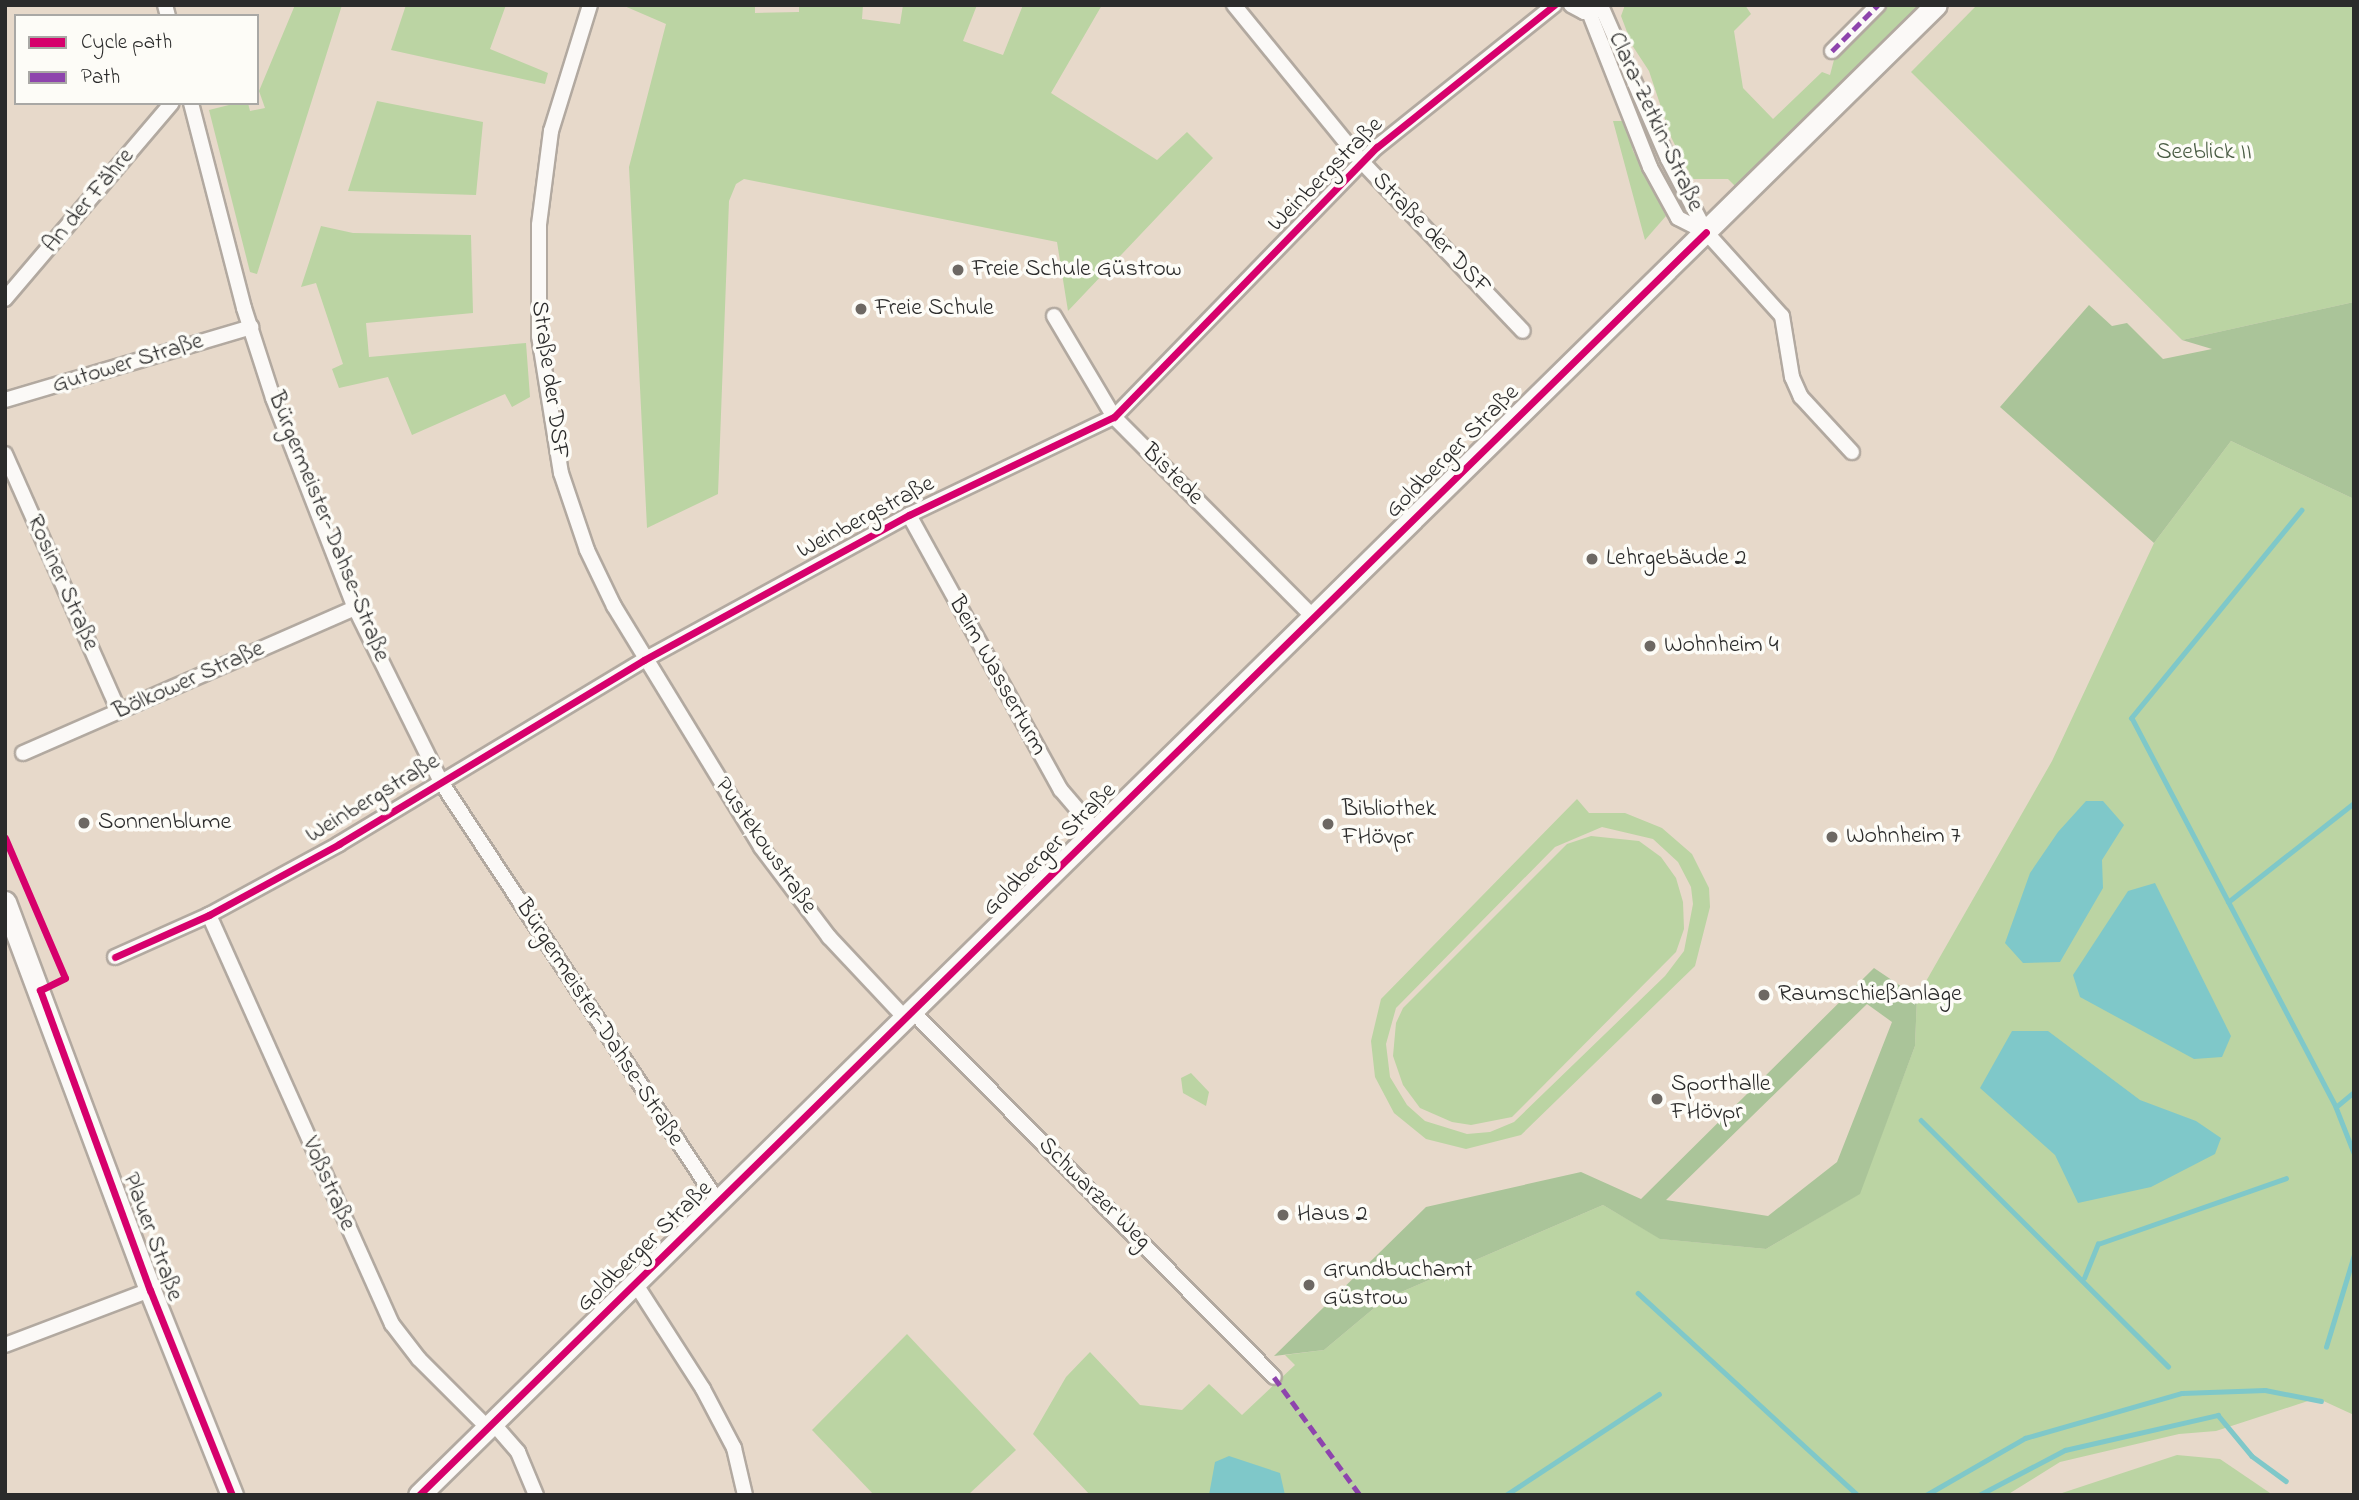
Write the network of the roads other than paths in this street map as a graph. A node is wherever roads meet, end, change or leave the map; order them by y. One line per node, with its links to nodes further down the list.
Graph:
1 (590, 5): 24 (street, Straße der DSF)
2 (1234, 5): 11 (street, Straße der DSF)
3 (1554, 5): 11 (street, Weinbergstraße)
4 (1571, 5): 7 (street)
5 (1878, 5): 8 (street)
6 (1936, 5): 12 (main road, Goldberger Straße)
7 (1598, 9): 12 (street, Clara-Zetkin-Straße)
8 (1832, 51)
9 (171, 105): 13 (street, An der Fähre)
10 (192, 105): 15 (street, Bürgermeister-Dahse-Straße)
11 (1362, 162): 16 (street, Straße der DSF); 18 (street, Weinbergstraße)
12 (1706, 232): 19 (street); 23 (main road, Goldberger Straße)
13 (5, 299)
14 (1054, 316): 18 (street, Bistede)
15 (251, 327): 17 (street, Gutower Straße); 22 (street, Bürgermeister-Dahse-Straße)
16 (1523, 331)
17 (5, 401)
18 (1114, 417): 21 (street, Weinbergstraße); 23 (street, Bistede)
19 (1852, 452)
20 (5, 454): 25 (street, Rosiner Straße)
21 (909, 514): 24 (street, Weinbergstraße); 28 (street, Beim Wasserturm)
22 (355, 608): 25 (street, Bölkower Straße); 27 (street, Bürgermeister-Dahse-Straße)
23 (1313, 617): 28 (main road, Goldberger Straße)
24 (644, 660): 27 (street, Weinbergstraße); 32 (street, Pustekowstraße)
25 (119, 711): 26 (street, Bölkower Straße)
26 (23, 753)
27 (441, 782): 30 (street, Weinbergstraße); 33 (street, Bürgermeister-Dahse-Straße)
28 (1096, 831): 32 (main road, Goldberger Straße)
29 (5, 902): 35 (main road, Plauer Straße)
30 (209, 915): 31 (street, Weinbergstraße); 38 (street, Voßstraße)
31 (115, 957)
32 (910, 1015): 33 (main road, Goldberger Straße); 37 (street, Schwarzer Weg)
33 (718, 1202): 34 (main road, Goldberger Straße)
34 (635, 1283): 38 (main road, Goldberger Straße); 42 (street)
35 (150, 1290): 36 (street); 39 (main road, Plauer Straße)
36 (5, 1345)
37 (1274, 1377)
38 (489, 1425): 40 (main road, Goldberger Straße); 41 (street, Voßstraße)
39 (232, 1495)
40 (419, 1495)
41 (536, 1495)
42 (745, 1495)

